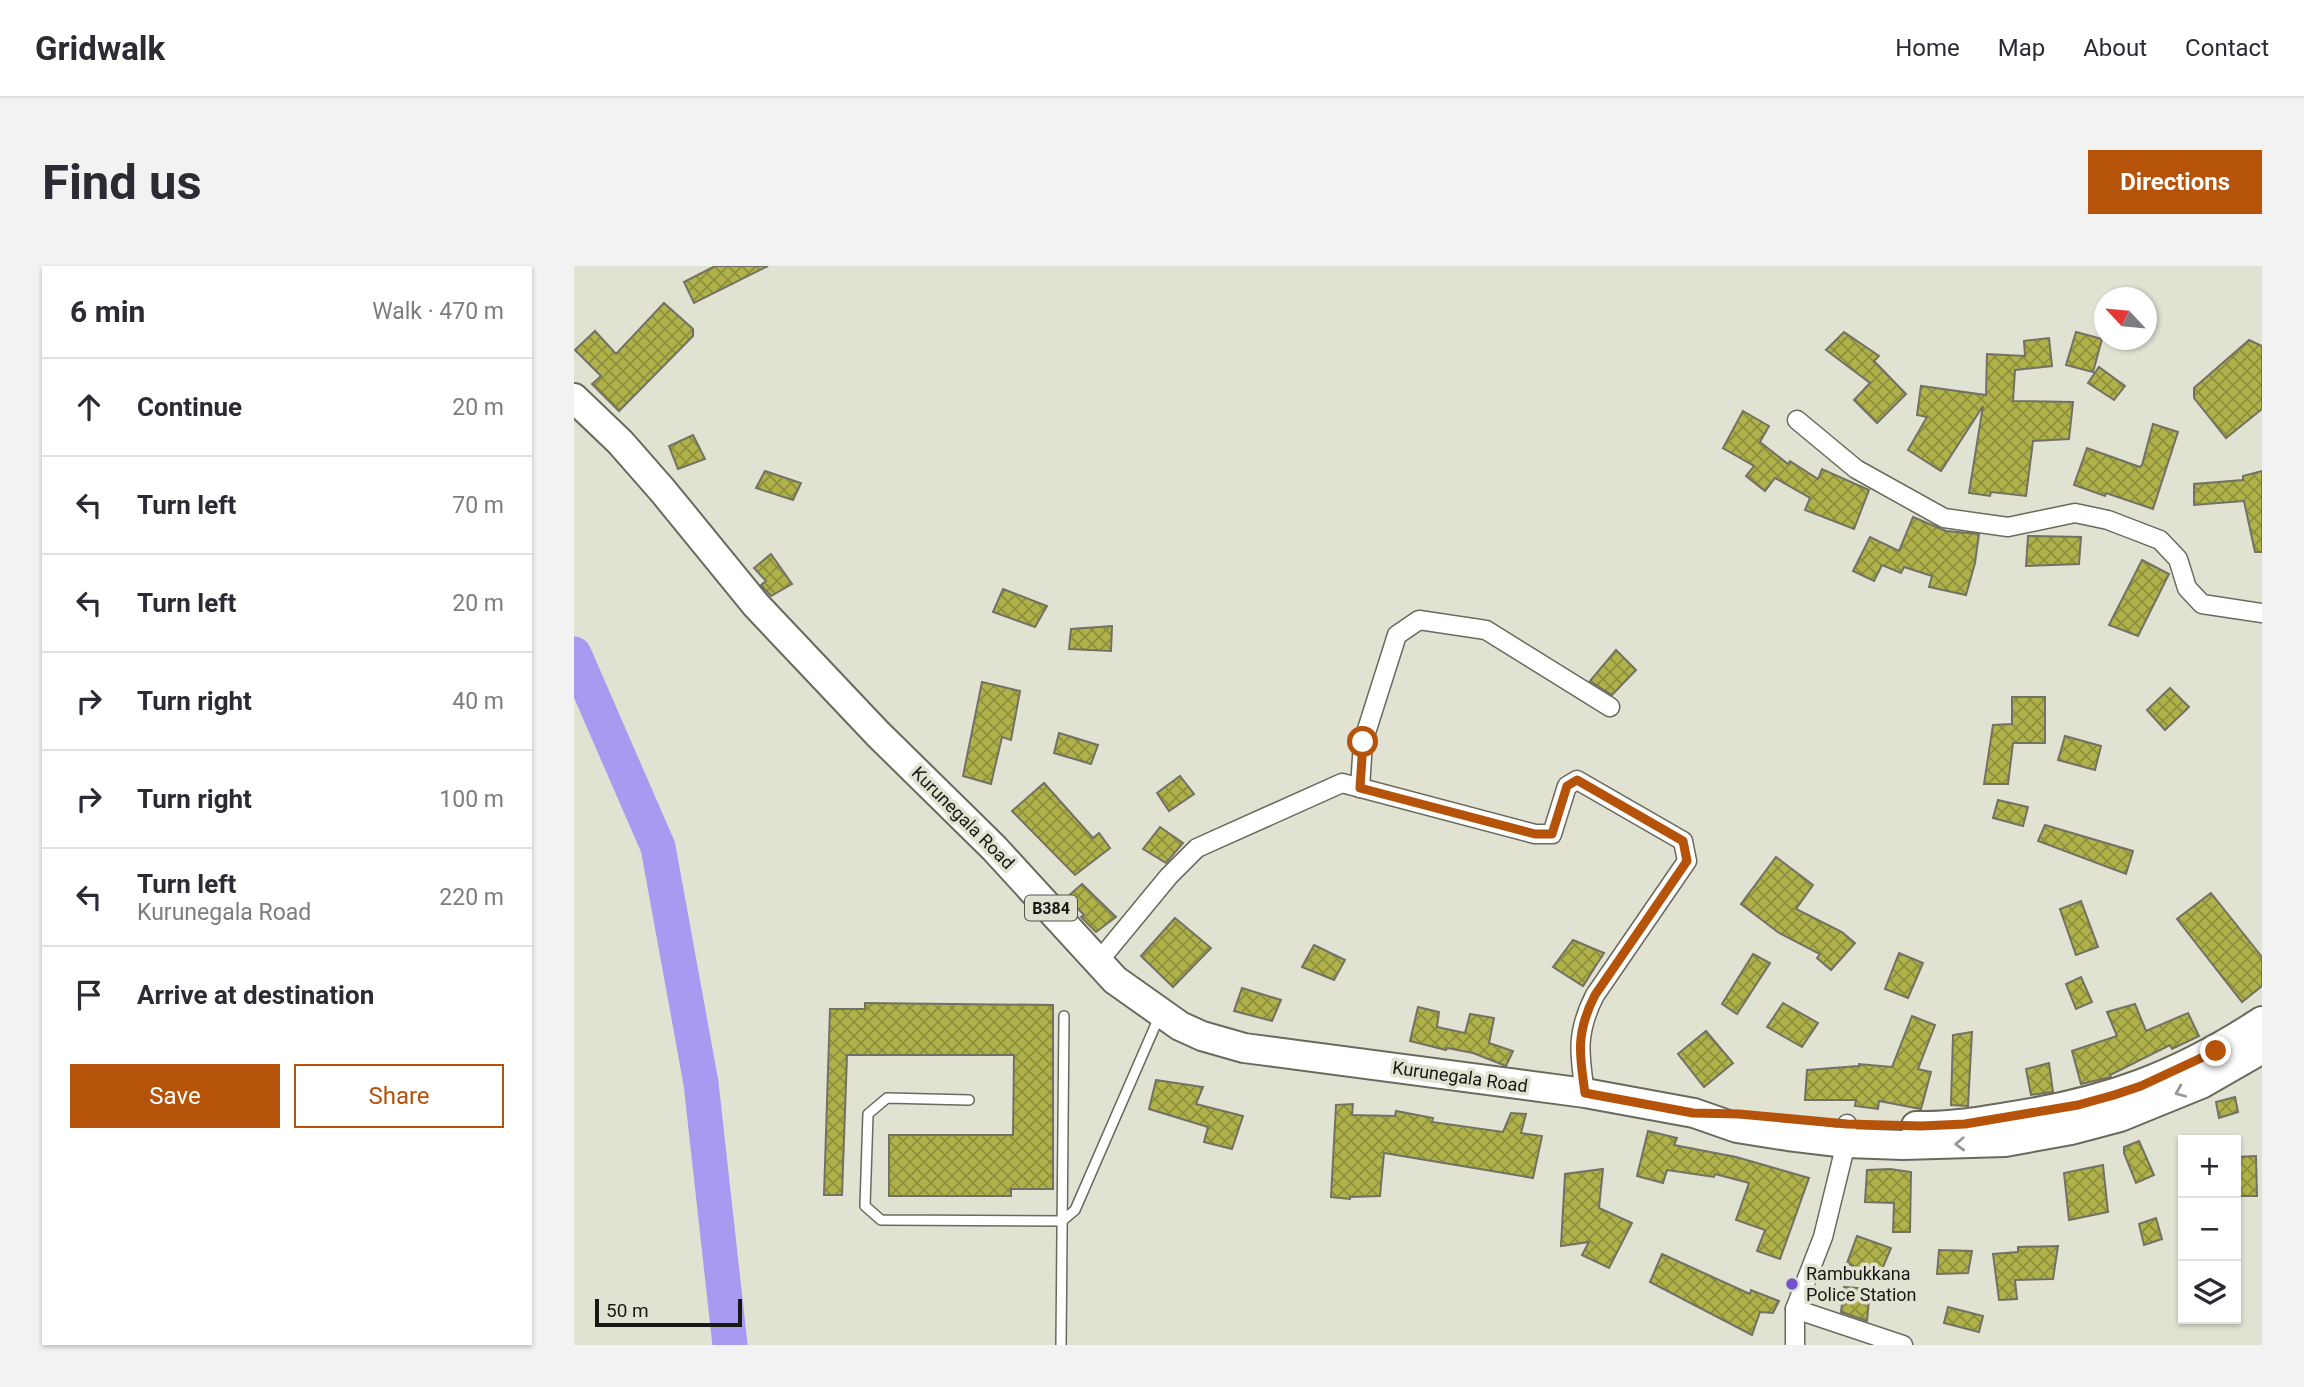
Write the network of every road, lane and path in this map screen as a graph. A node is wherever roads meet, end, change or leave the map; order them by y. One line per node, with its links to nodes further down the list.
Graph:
1 (574, 398): 6 (main road, Kurunegala Road / B384)
2 (1797, 420): 3 (street)
3 (2262, 613)
4 (1610, 707): 5 (street)
5 (1360, 788): 6 (street); 11 (street)
6 (1098, 962): 7 (main road, Kurunegala Road / B384)
7 (1160, 1014): 11 (main road, Kurunegala Road / B384); 14 (lane)
8 (1064, 1016): 14 (lane)
9 (2262, 1021): 13 (main road, Kurunegala Road / B384)
10 (2262, 1049): 13 (main road, Kurunegala Road / B384, one-way to 13)
11 (1585, 1093): 13 (main road, Kurunegala Road / B384)
12 (969, 1100): 14 (lane)
13 (1846, 1134): 15 (street)
14 (1062, 1221): 16 (lane)
15 (1795, 1309): 17 (street); 18 (street)
16 (1061, 1345)
17 (1795, 1345)
18 (1903, 1345)

